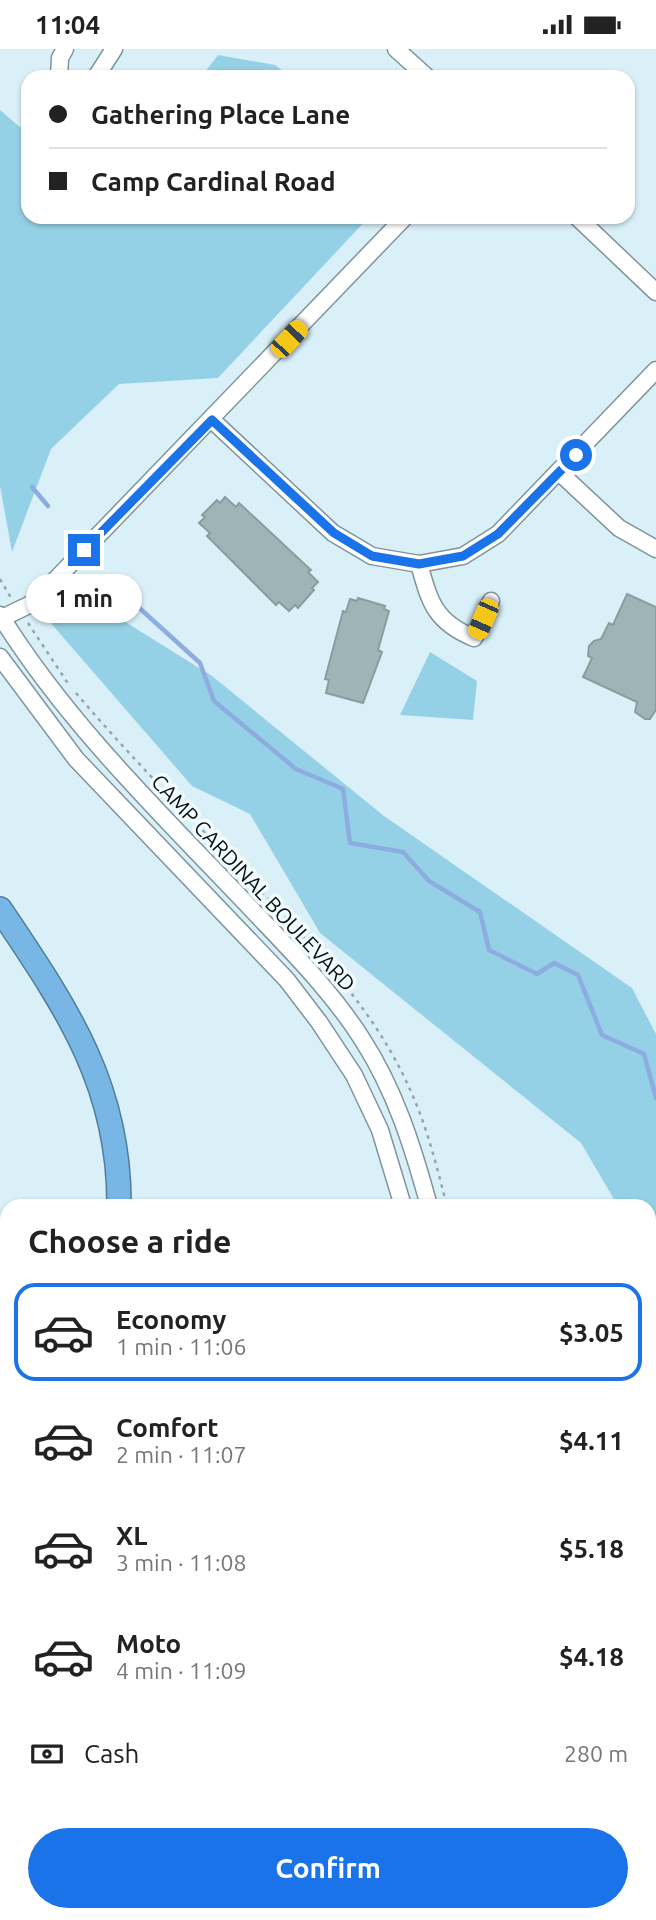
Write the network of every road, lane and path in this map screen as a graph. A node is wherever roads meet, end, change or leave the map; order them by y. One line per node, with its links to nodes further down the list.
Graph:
1 (65, 49): 4 (street)
2 (114, 49): 5 (street)
3 (396, 49): 6 (street)
4 (59, 70)
5 (100, 70)
6 (418, 70)
7 (398, 224): 11 (street)
8 (584, 224): 9 (street)
9 (656, 292)
10 (656, 370): 12 (street)
11 (212, 420): 14 (street); 16 (street)
12 (560, 473): 13 (street); 14 (street)
13 (656, 549)
14 (419, 564): 15 (street)
15 (491, 601)
16 (1, 618): 21 (street, CAMP CARDINAL BOULEVARD)
17 (0, 657): 20 (street, CAMP CARDINAL BOULEVARD)
18 (0, 909): 19 (highway)
19 (118, 1199)
20 (400, 1199)
21 (427, 1199)

